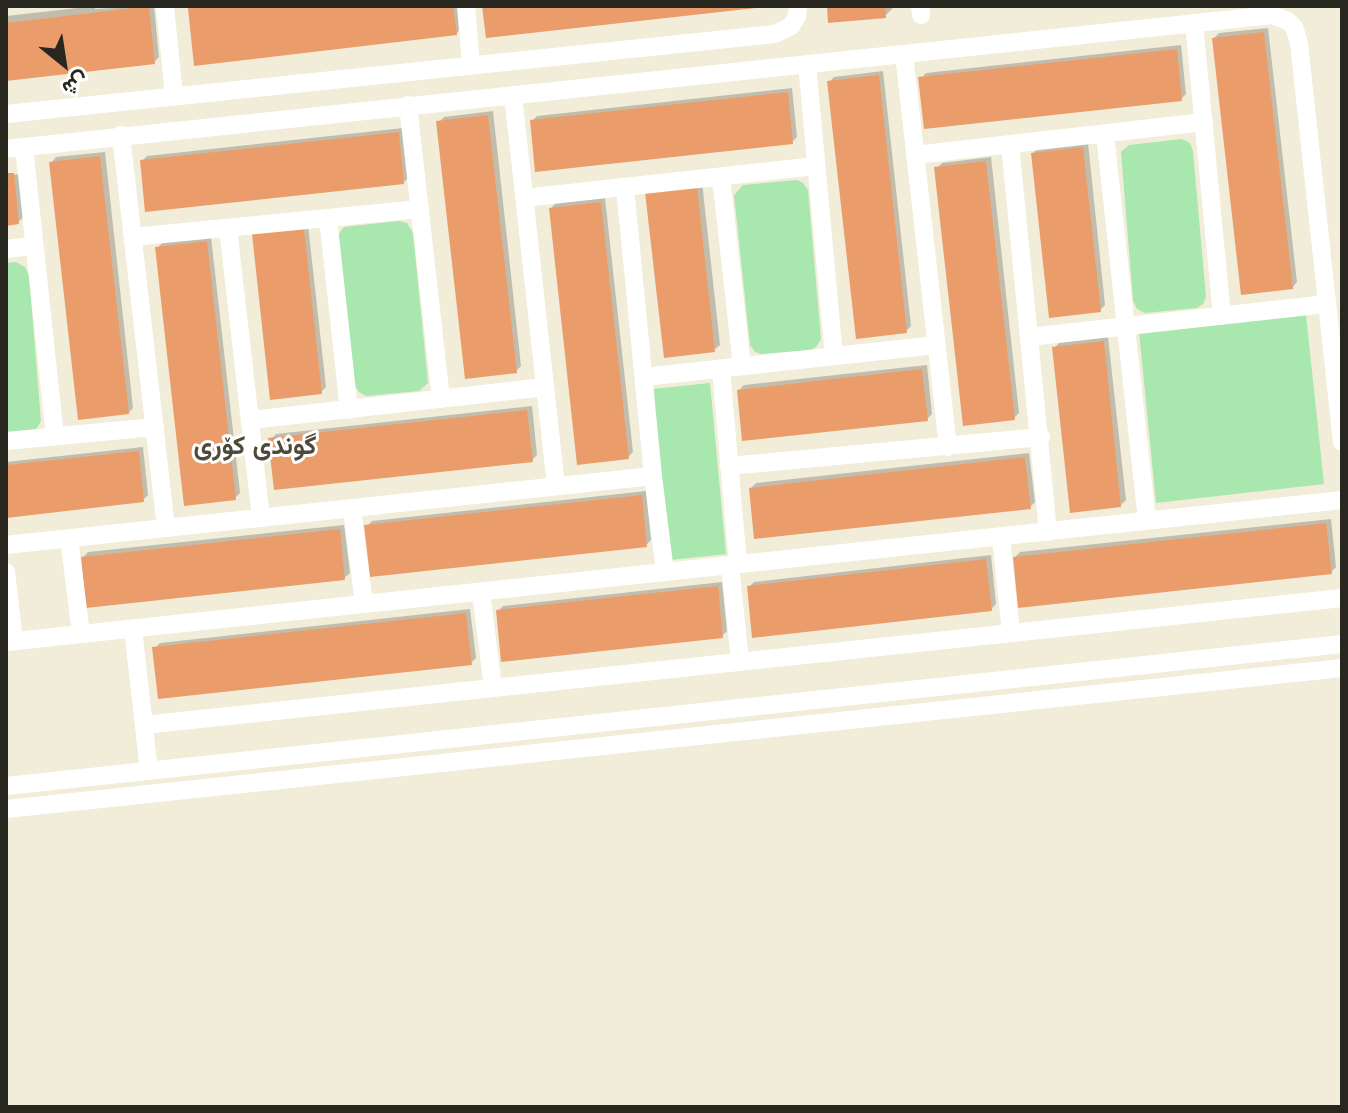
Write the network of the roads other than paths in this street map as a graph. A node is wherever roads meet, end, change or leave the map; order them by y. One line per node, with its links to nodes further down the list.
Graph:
1 (165, 6): 9 (street)
2 (466, 6): 7 (street)
3 (798, 6): 7 (street)
4 (1194, 23): 5 (street); 12 (street); 28 (street)
5 (904, 54): 6 (street); 17 (street)
6 (807, 64): 8 (street); 18 (street)
7 (471, 65): 9 (street)
8 (513, 95): 10 (street); 21 (street)
9 (174, 96): 11 (street)
10 (408, 105): 14 (street); 22 (street)
11 (6, 114)
12 (1204, 122): 13 (street); 29 (street)
13 (1105, 134): 15 (street); 30 (street)
14 (121, 135): 16 (street); 25 (street)
15 (1010, 144): 17 (street); 31 (street)
16 (15, 148): 26 (street)
17 (915, 155): 32 (street)
18 (816, 166): 19 (street); 33 (street)
19 (721, 177): 20 (street); 34 (street)
20 (625, 187): 21 (street); 36 (street)
21 (524, 198): 37 (street)
22 (420, 209): 23 (street); 38 (street)
23 (328, 218): 24 (street); 39 (street)
24 (228, 228): 25 (street); 40 (street)
25 (133, 237): 41 (street)
26 (34, 246): 27 (street); 42 (street)
27 (6, 249)
28 (1327, 304): 29 (street); 45 (street)
29 (1222, 316): 30 (street)
30 (1126, 326): 31 (street); 53 (street)
31 (1029, 337): 43 (street)
32 (936, 345): 33 (street); 46 (street)
33 (834, 356): 34 (street)
34 (742, 366): 35 (street)
35 (721, 369): 36 (street); 47 (street)
36 (644, 377): 48 (street)
37 (545, 387): 38 (street); 49 (street)
38 (441, 399): 39 (street)
39 (349, 410): 40 (street)
40 (251, 420): 52 (street)
41 (155, 427): 42 (street); 54 (street)
42 (55, 436): 44 (street)
43 (1041, 437): 46 (street); 55 (street)
44 (6, 441)
45 (1342, 442)
46 (948, 447): 47 (street)
47 (729, 466): 59 (street)
48 (653, 476): 49 (street); 61 (street)
49 (556, 486): 51 (street)
50 (1342, 500): 53 (street)
51 (352, 508): 52 (street); 64 (street)
52 (261, 518): 54 (street)
53 (1147, 521): 55 (street)
54 (166, 528): 57 (street)
55 (1048, 532): 56 (street)
56 (1001, 537): 59 (street); 66 (street)
57 (69, 538): 58 (street); 67 (street)
58 (6, 545)
59 (734, 564): 61 (street); 70 (street)
60 (6, 572): 68 (street)
61 (665, 572): 62 (street)
62 (481, 592): 64 (street); 72 (street)
63 (1342, 598): 66 (street)
64 (364, 604): 65 (street)
65 (133, 629): 67 (street); 73 (street)
66 (1011, 633): 70 (street)
67 (81, 634): 68 (street)
68 (10, 642)
69 (1342, 644): 74 (street)
70 (740, 661): 72 (street)
71 (1342, 668): 75 (street)
72 (493, 688): 73 (street)
73 (144, 725): 76 (street)
74 (384, 747): 75 (street); 76 (street)
75 (386, 768): 78 (street)
76 (149, 771): 77 (street)
77 (6, 786)
78 (6, 809)

